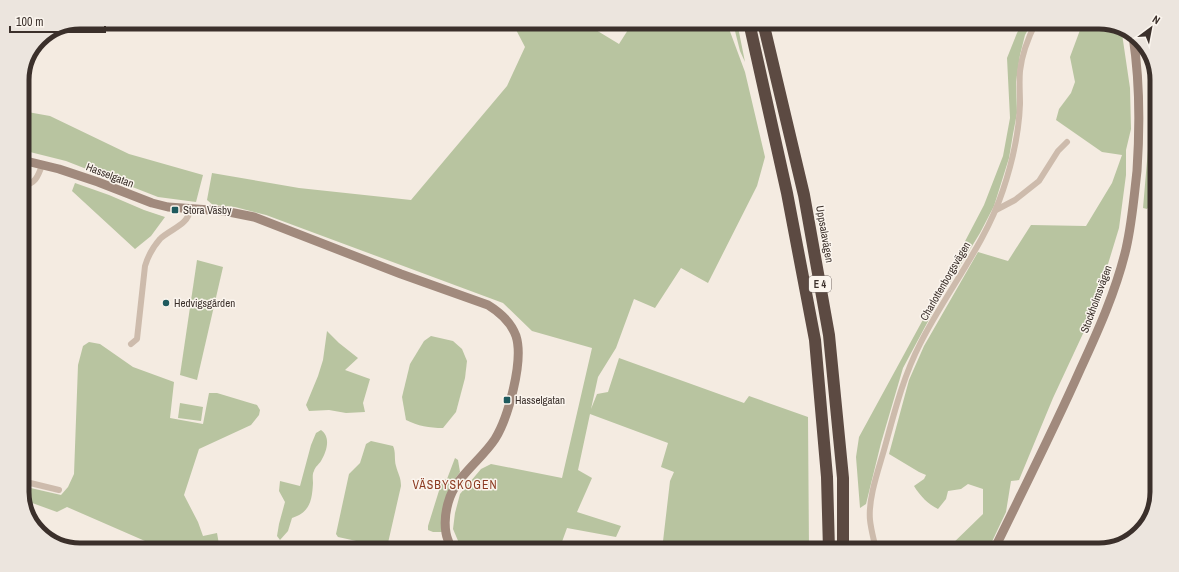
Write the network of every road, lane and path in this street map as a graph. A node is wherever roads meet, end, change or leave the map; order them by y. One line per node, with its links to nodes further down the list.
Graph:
1 (751, 29): 15 (highway, E 4)
2 (765, 29): 16 (highway, Uppsalavägen / E 4)
3 (1032, 29): 10 (street, Charlottenborgsvägen)
4 (1134, 48): 18 (street, Stockholmsvägen)
5 (1067, 142): 10 (street)
6 (29, 162): 7 (street, Hasselgatan)
7 (42, 165): 8 (street); 9 (street, Hasselgatan)
8 (29, 184)
9 (190, 209): 11 (street); 14 (street, Hasselgatan)
10 (996, 210): 17 (street, Charlottenborgsvägen)
11 (131, 344)
12 (29, 483): 13 (street)
13 (59, 490)
14 (450, 543)
15 (829, 543)
16 (843, 543)
17 (875, 543)
18 (997, 543)

